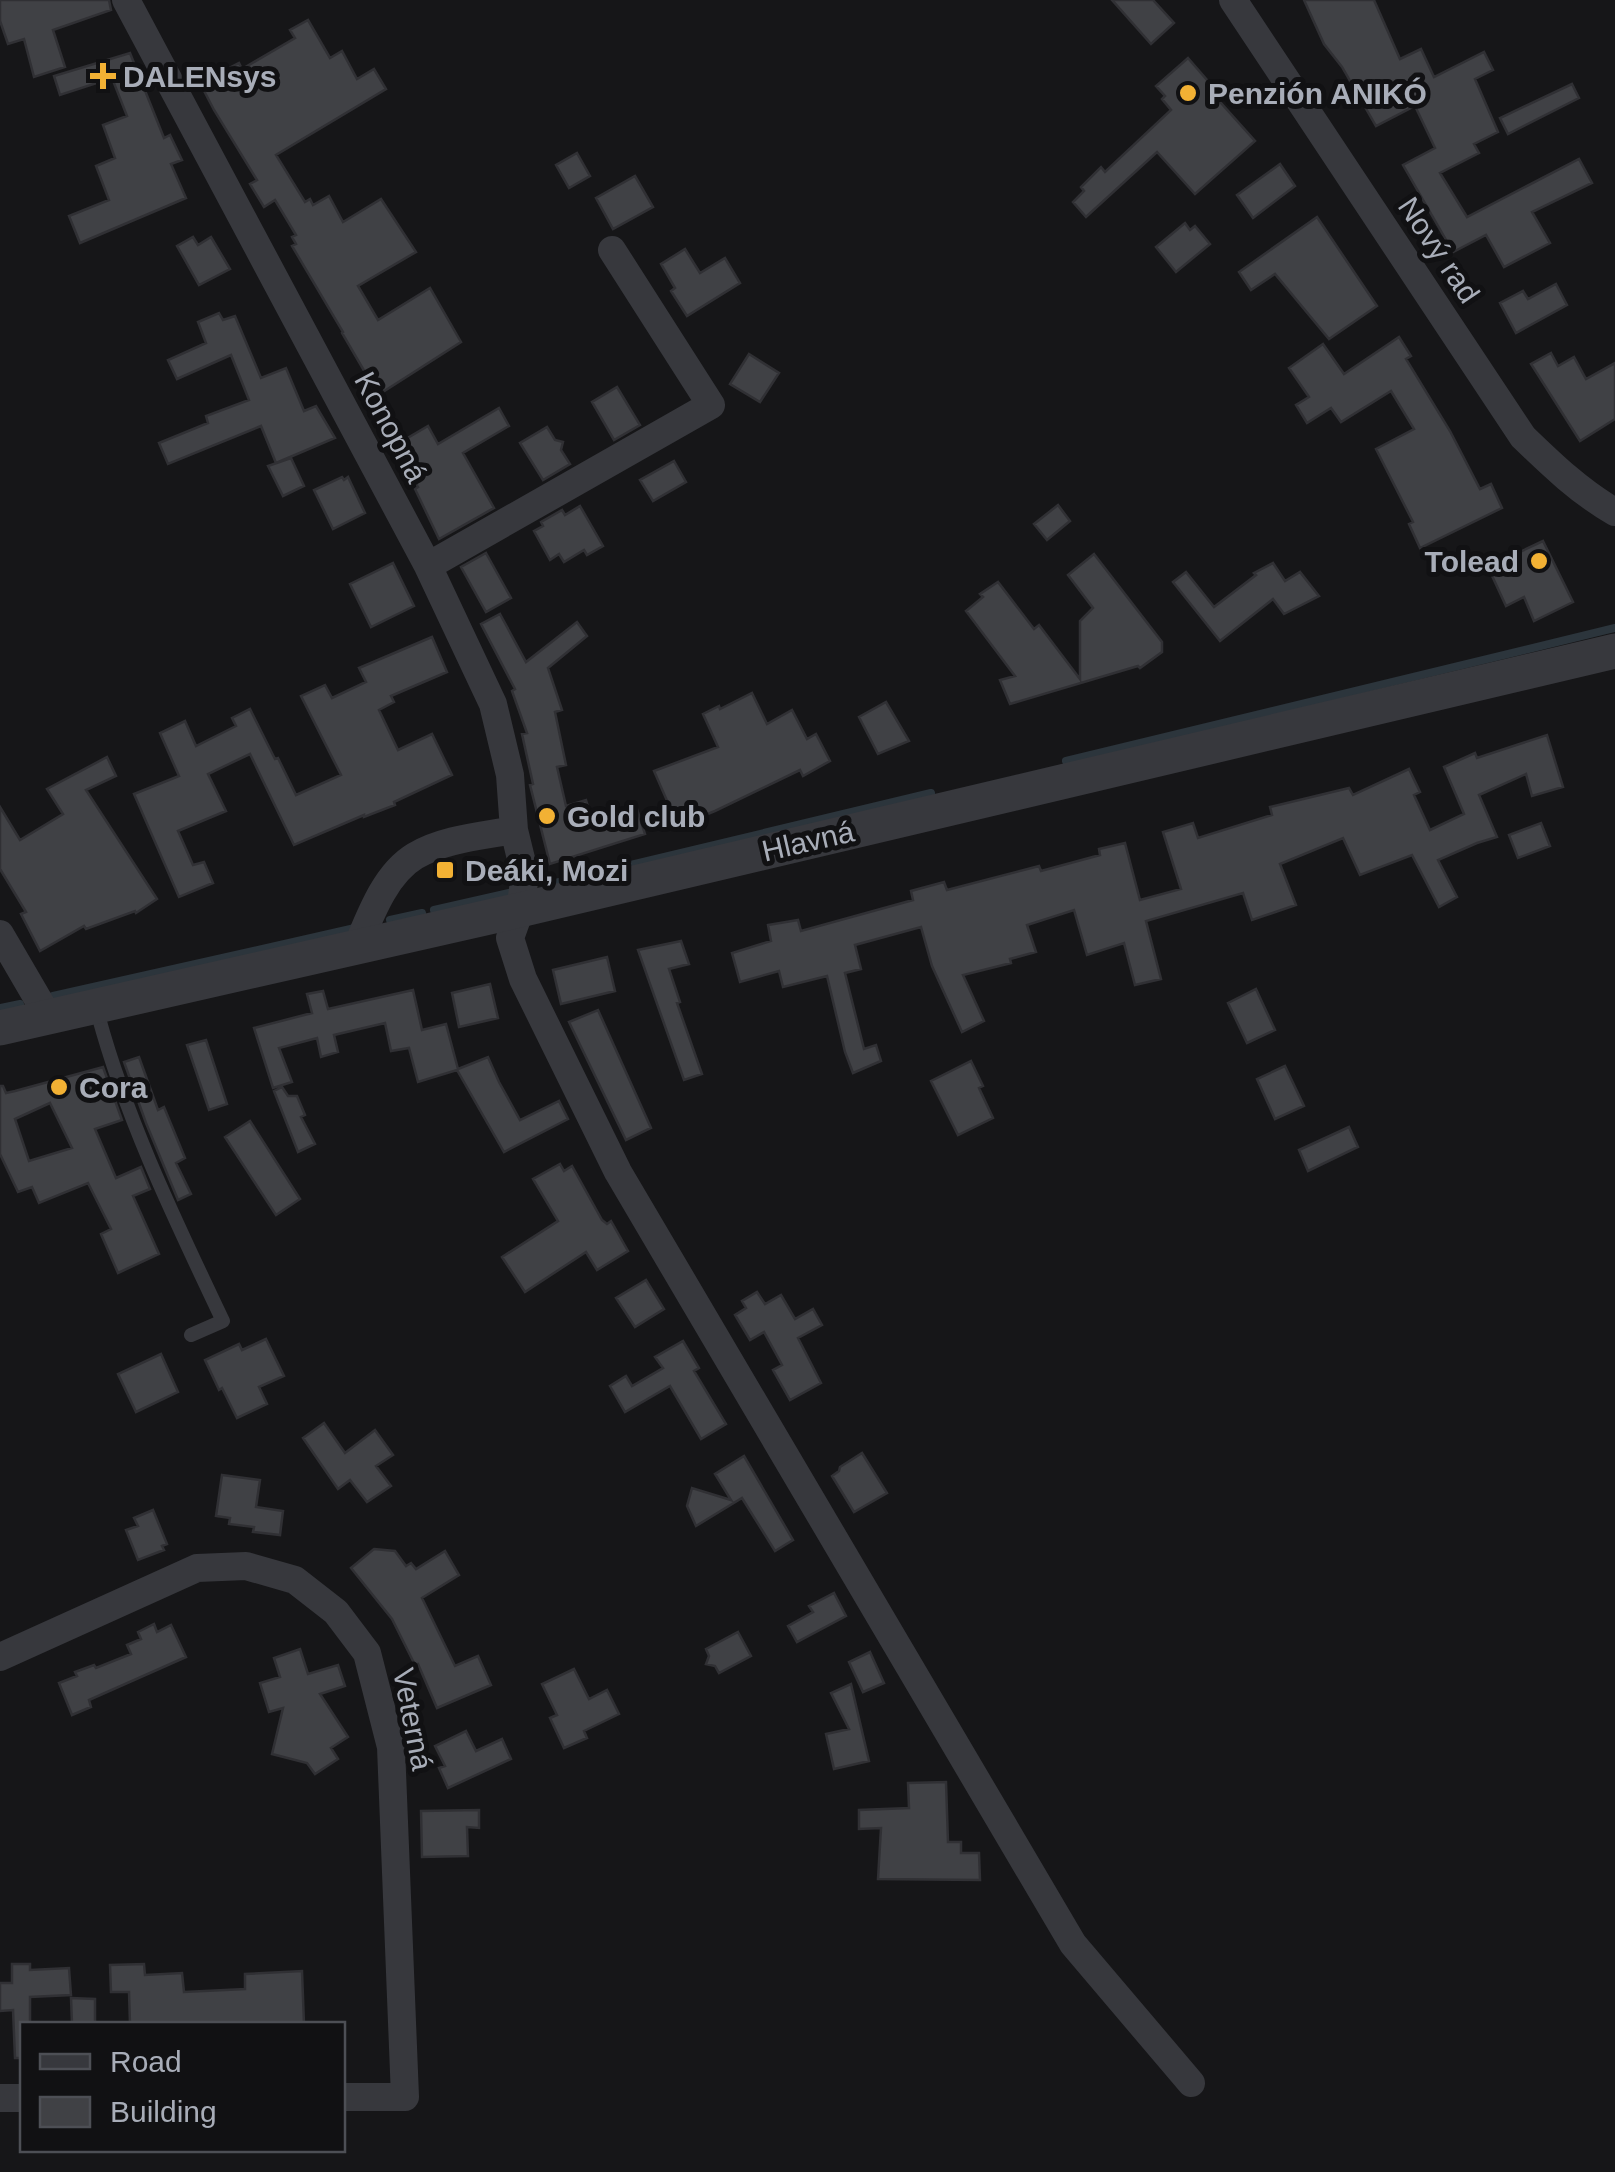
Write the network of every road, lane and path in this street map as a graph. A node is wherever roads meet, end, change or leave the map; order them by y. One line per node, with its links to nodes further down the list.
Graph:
1 (126, 0): 5 (street, Konopná)
2 (1233, 0): 4 (street, Nový rad)
3 (612, 250): 5 (street)
4 (1615, 512)
5 (428, 566): 7 (street, Konopná)
6 (1615, 651): 8 (street, Hlavná)
7 (514, 830): 8 (street, Konopná); 10 (street)
8 (520, 910): 10 (street, Hlavná); 16 (street, Konopná)
9 (0, 934): 12 (street)
10 (357, 947): 11 (street, Hlavná)
11 (96, 1007): 12 (street, Hlavná); 14 (lane)
12 (49, 1018): 13 (street, Hlavná)
13 (0, 1028)
14 (191, 1336)
15 (0, 1657): 17 (street, Veterná)
16 (1192, 2083)
17 (345, 2097)

